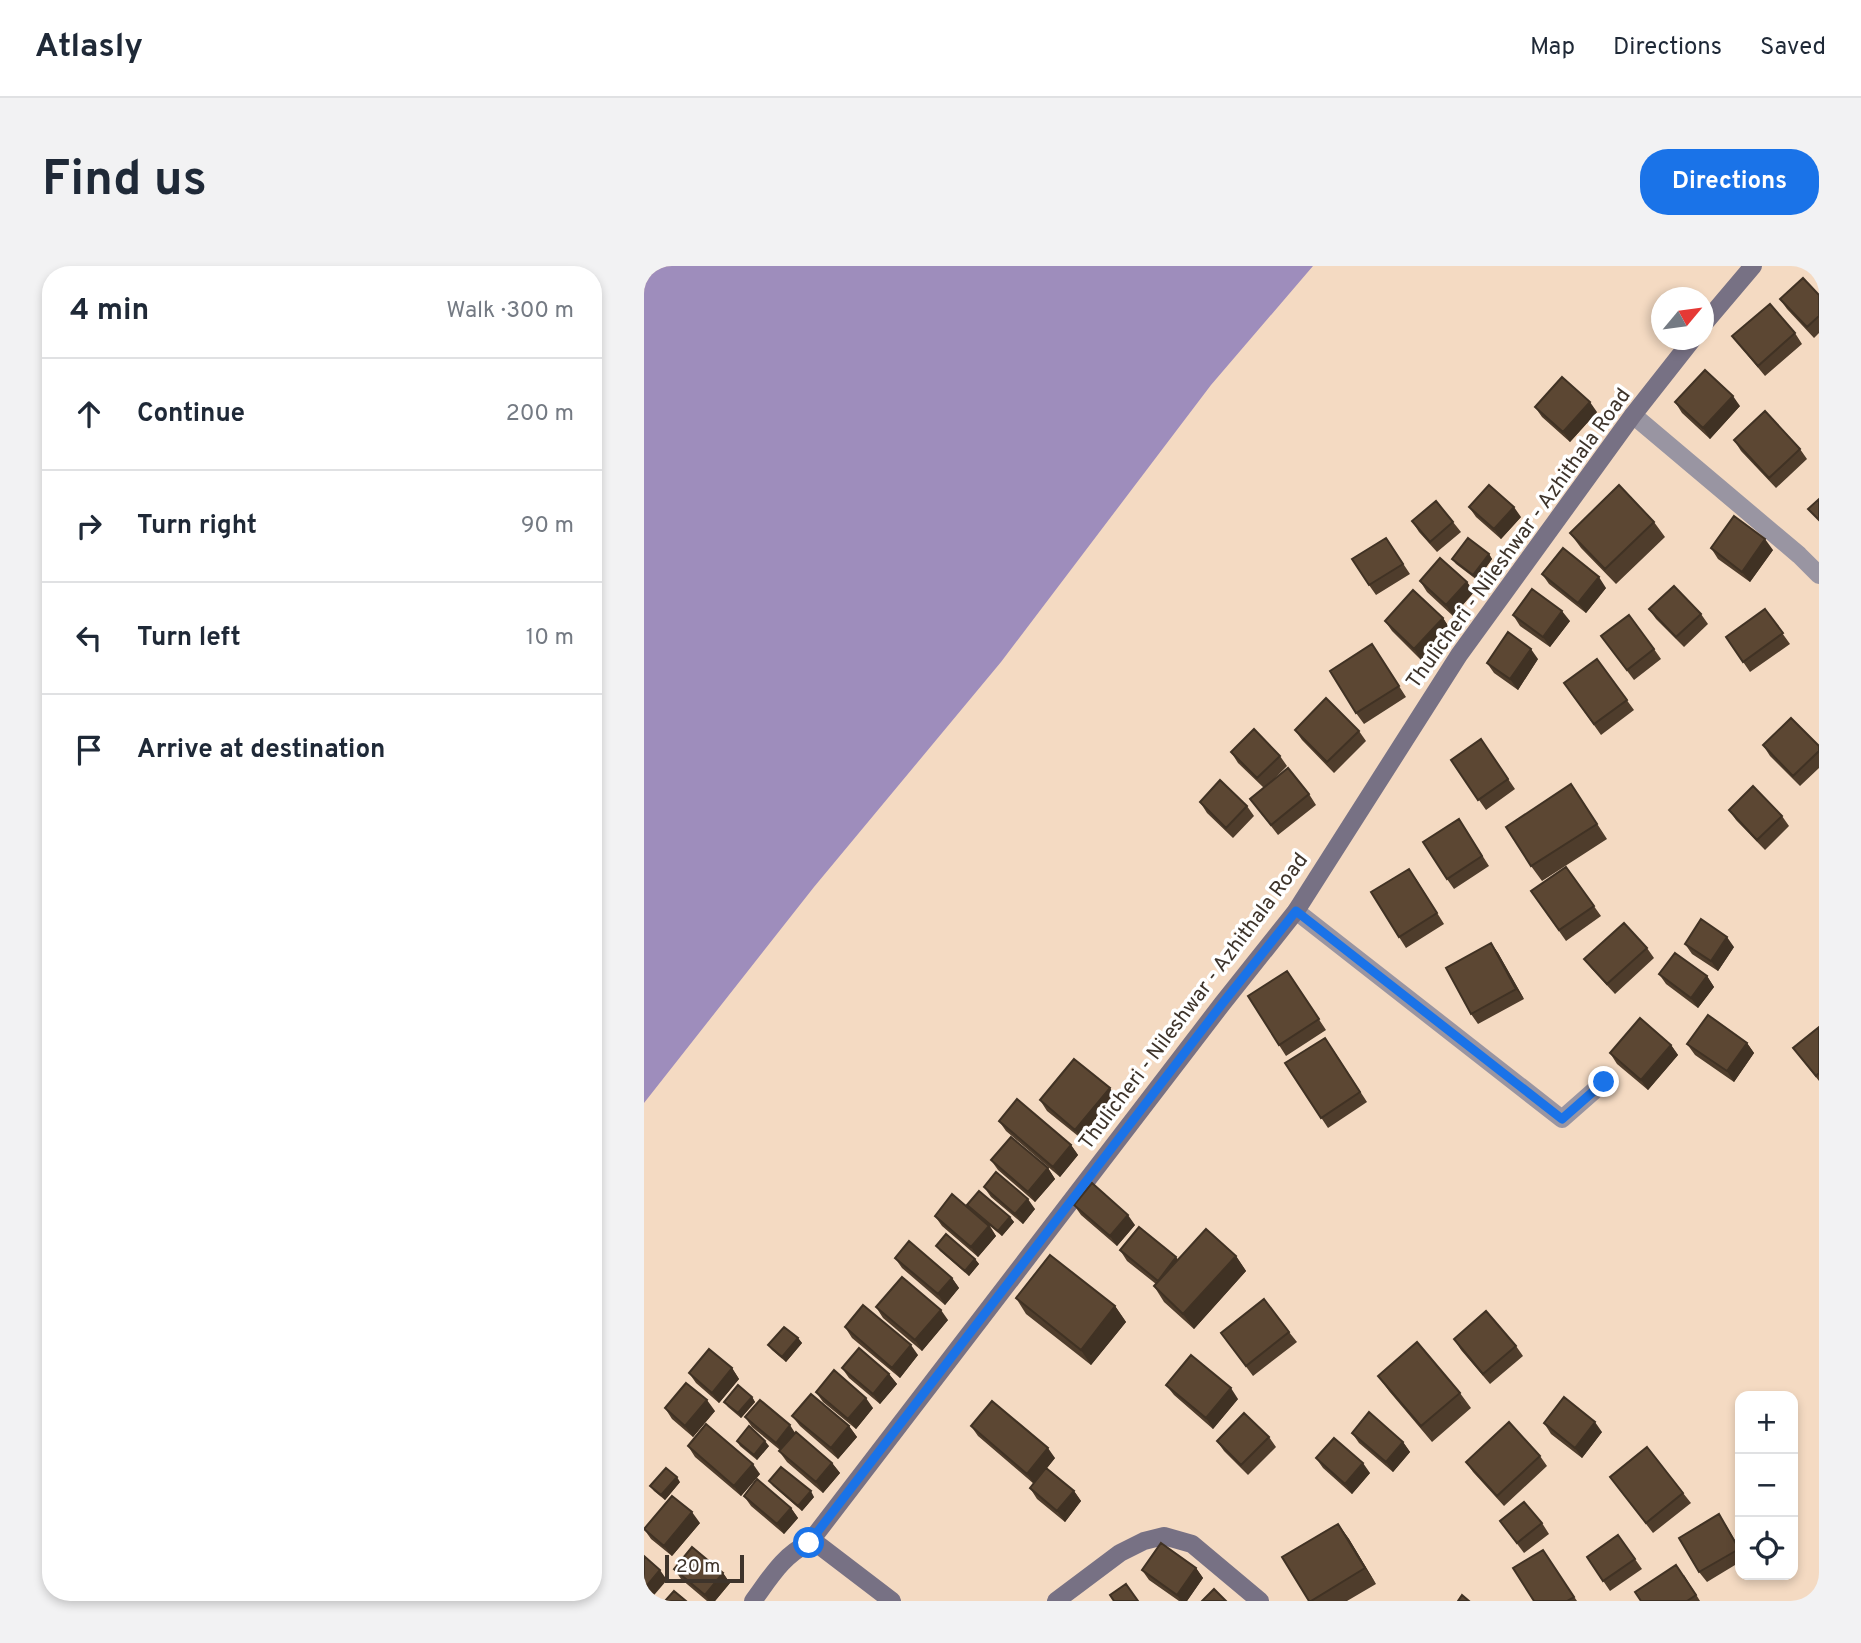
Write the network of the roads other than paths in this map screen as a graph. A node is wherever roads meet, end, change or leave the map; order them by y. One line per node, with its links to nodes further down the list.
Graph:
1 (1753, 266): 2 (main road)
2 (1714, 312)
3 (1684, 350): 4 (main road, Thulicheri - Nileshwar - Azhithala Road)
4 (1633, 415): 5 (street); 6 (main road, Thulicheri - Nileshwar - Azhithala Road)
5 (1819, 575)
6 (1296, 911): 7 (street); 8 (main road, Thulicheri - Nileshwar - Azhithala Road)
7 (1604, 1082)
8 (809, 1543): 9 (main road, Thulicheri - Nileshwar - Azhithala Road); 10 (main road)
9 (753, 1601)
10 (892, 1601)
11 (1056, 1601): 12 (main road)
12 (1260, 1601)

